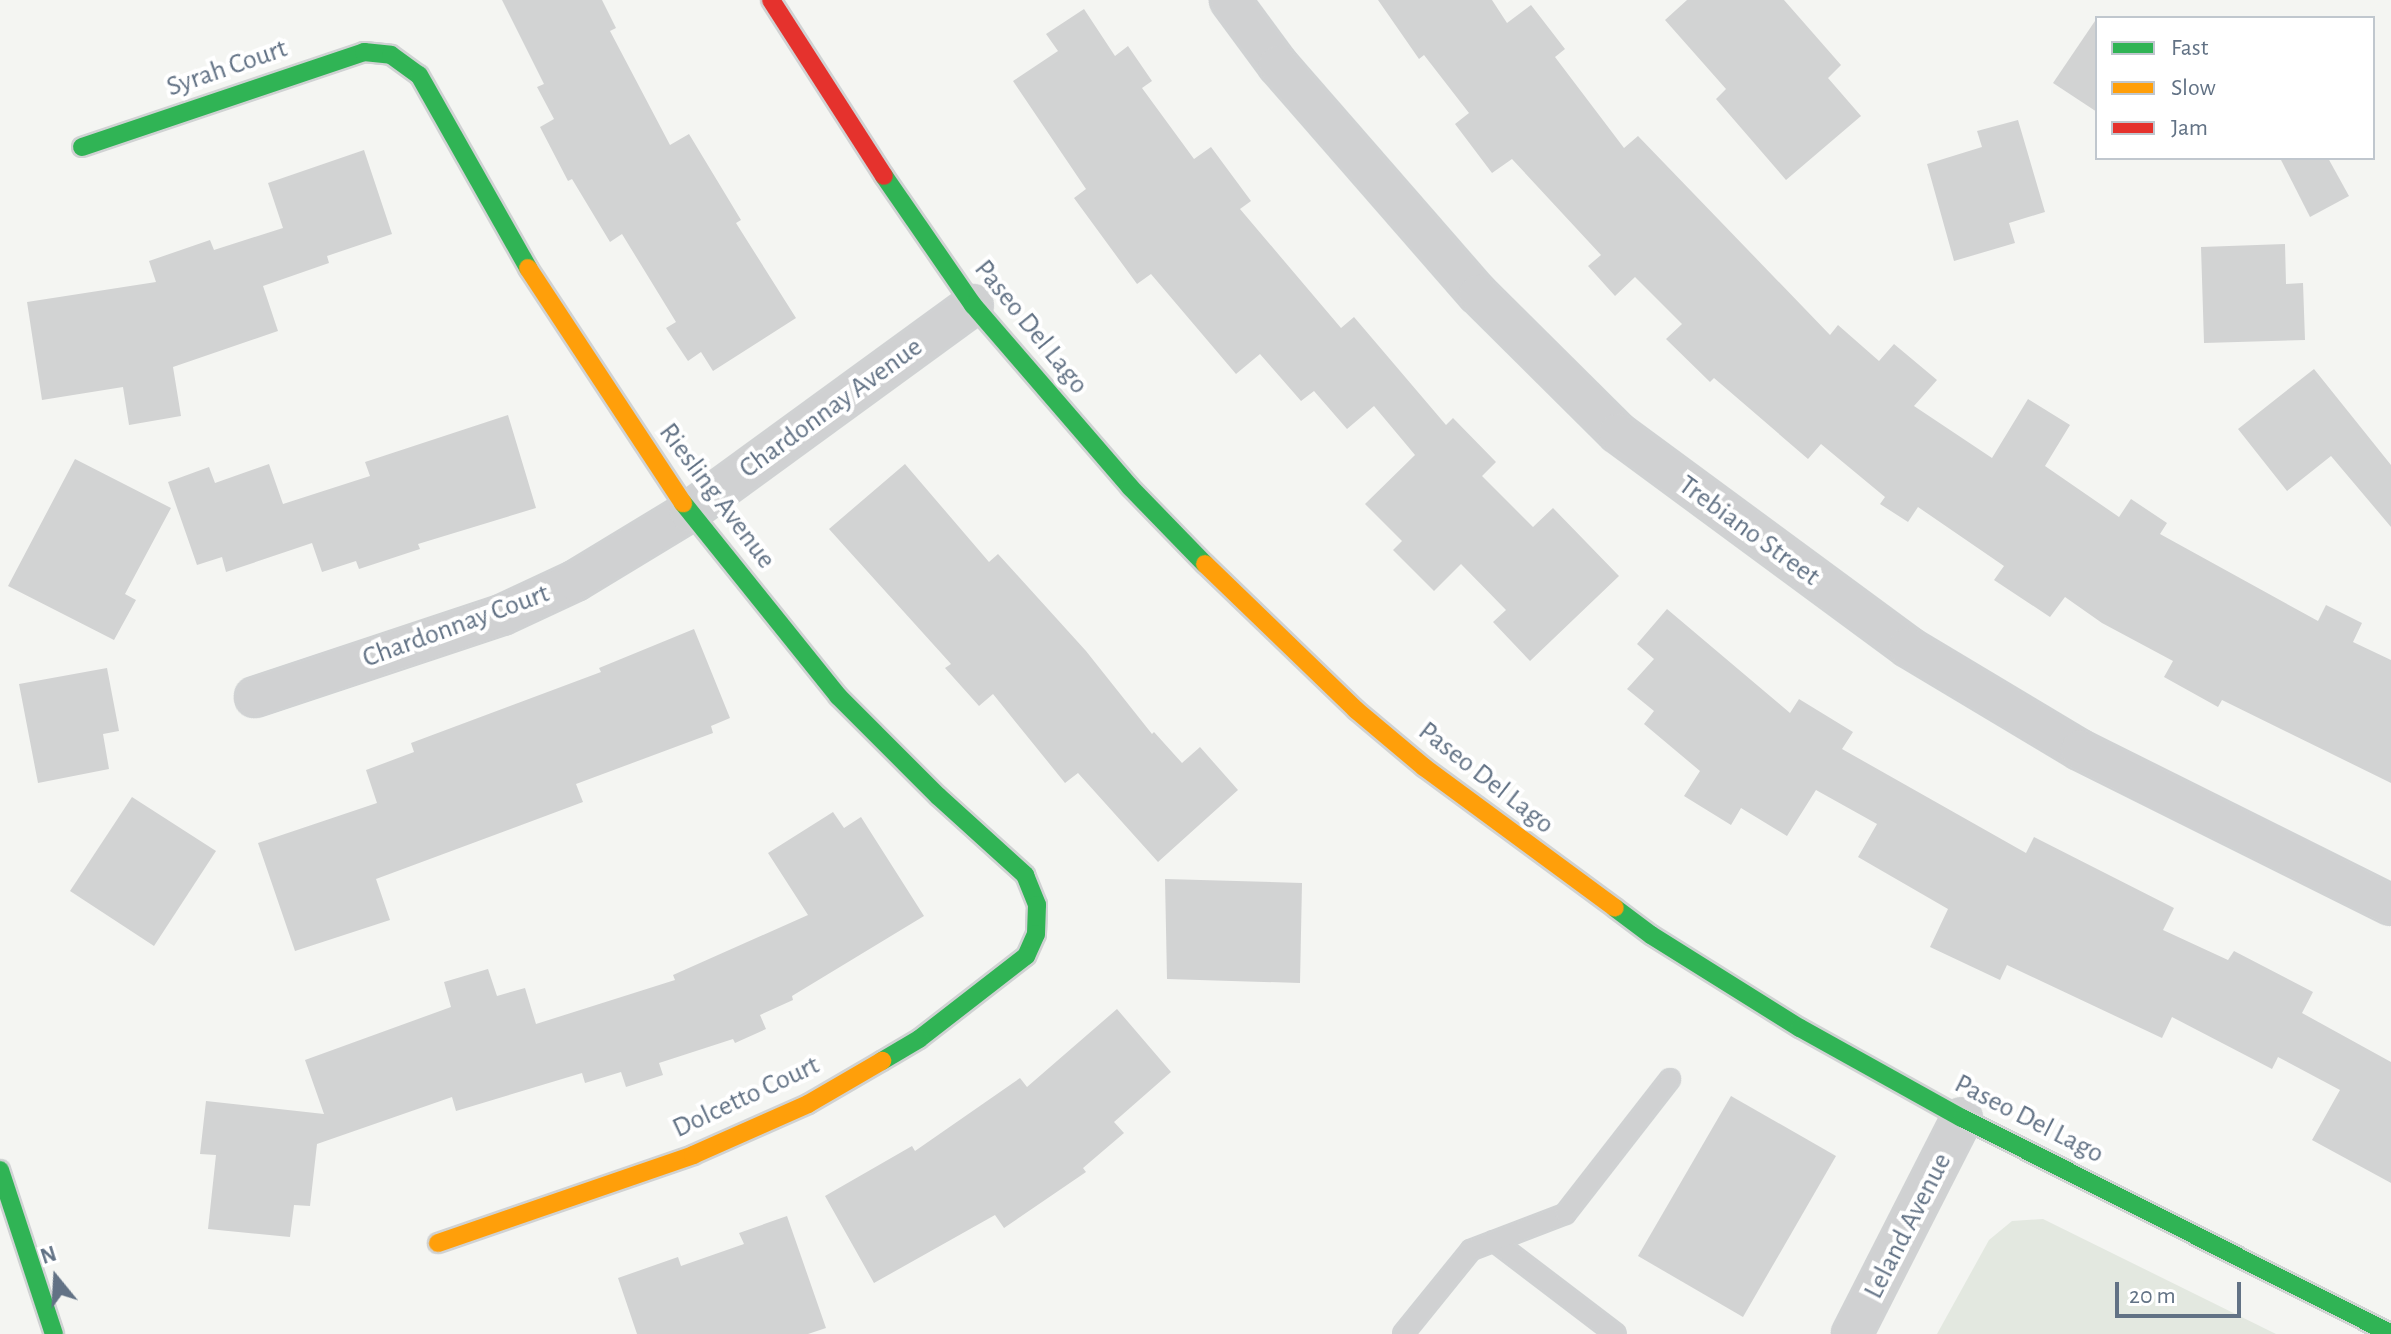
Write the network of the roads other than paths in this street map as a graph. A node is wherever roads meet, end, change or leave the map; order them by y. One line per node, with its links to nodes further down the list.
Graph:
1 (771, 0): 5 (street, Paseo Del Lago)
2 (1230, 0): 8 (street, Trebiano Street)
3 (391, 55): 4 (street, Syrah Court); 6 (street, Riesling Avenue)
4 (82, 147)
5 (973, 305): 6 (street, Chardonnay Avenue); 11 (street, Paseo Del Lago)
6 (689, 512): 7 (street, Chardonnay Court); 9 (street, Riesling Avenue)
7 (255, 697)
8 (2391, 905)
9 (1036, 934): 14 (street, Dolcetto Court)
10 (1670, 1079): 13 (lane)
11 (1962, 1118): 18 (street, Leland Avenue); 19 (street, Paseo Del Lago)
12 (0, 1170): 15 (street)
13 (1494, 1241): 16 (lane); 17 (lane)
14 (438, 1243)
15 (54, 1334)
16 (1403, 1334)
17 (1616, 1334)
18 (1852, 1334)
19 (2391, 1334)

